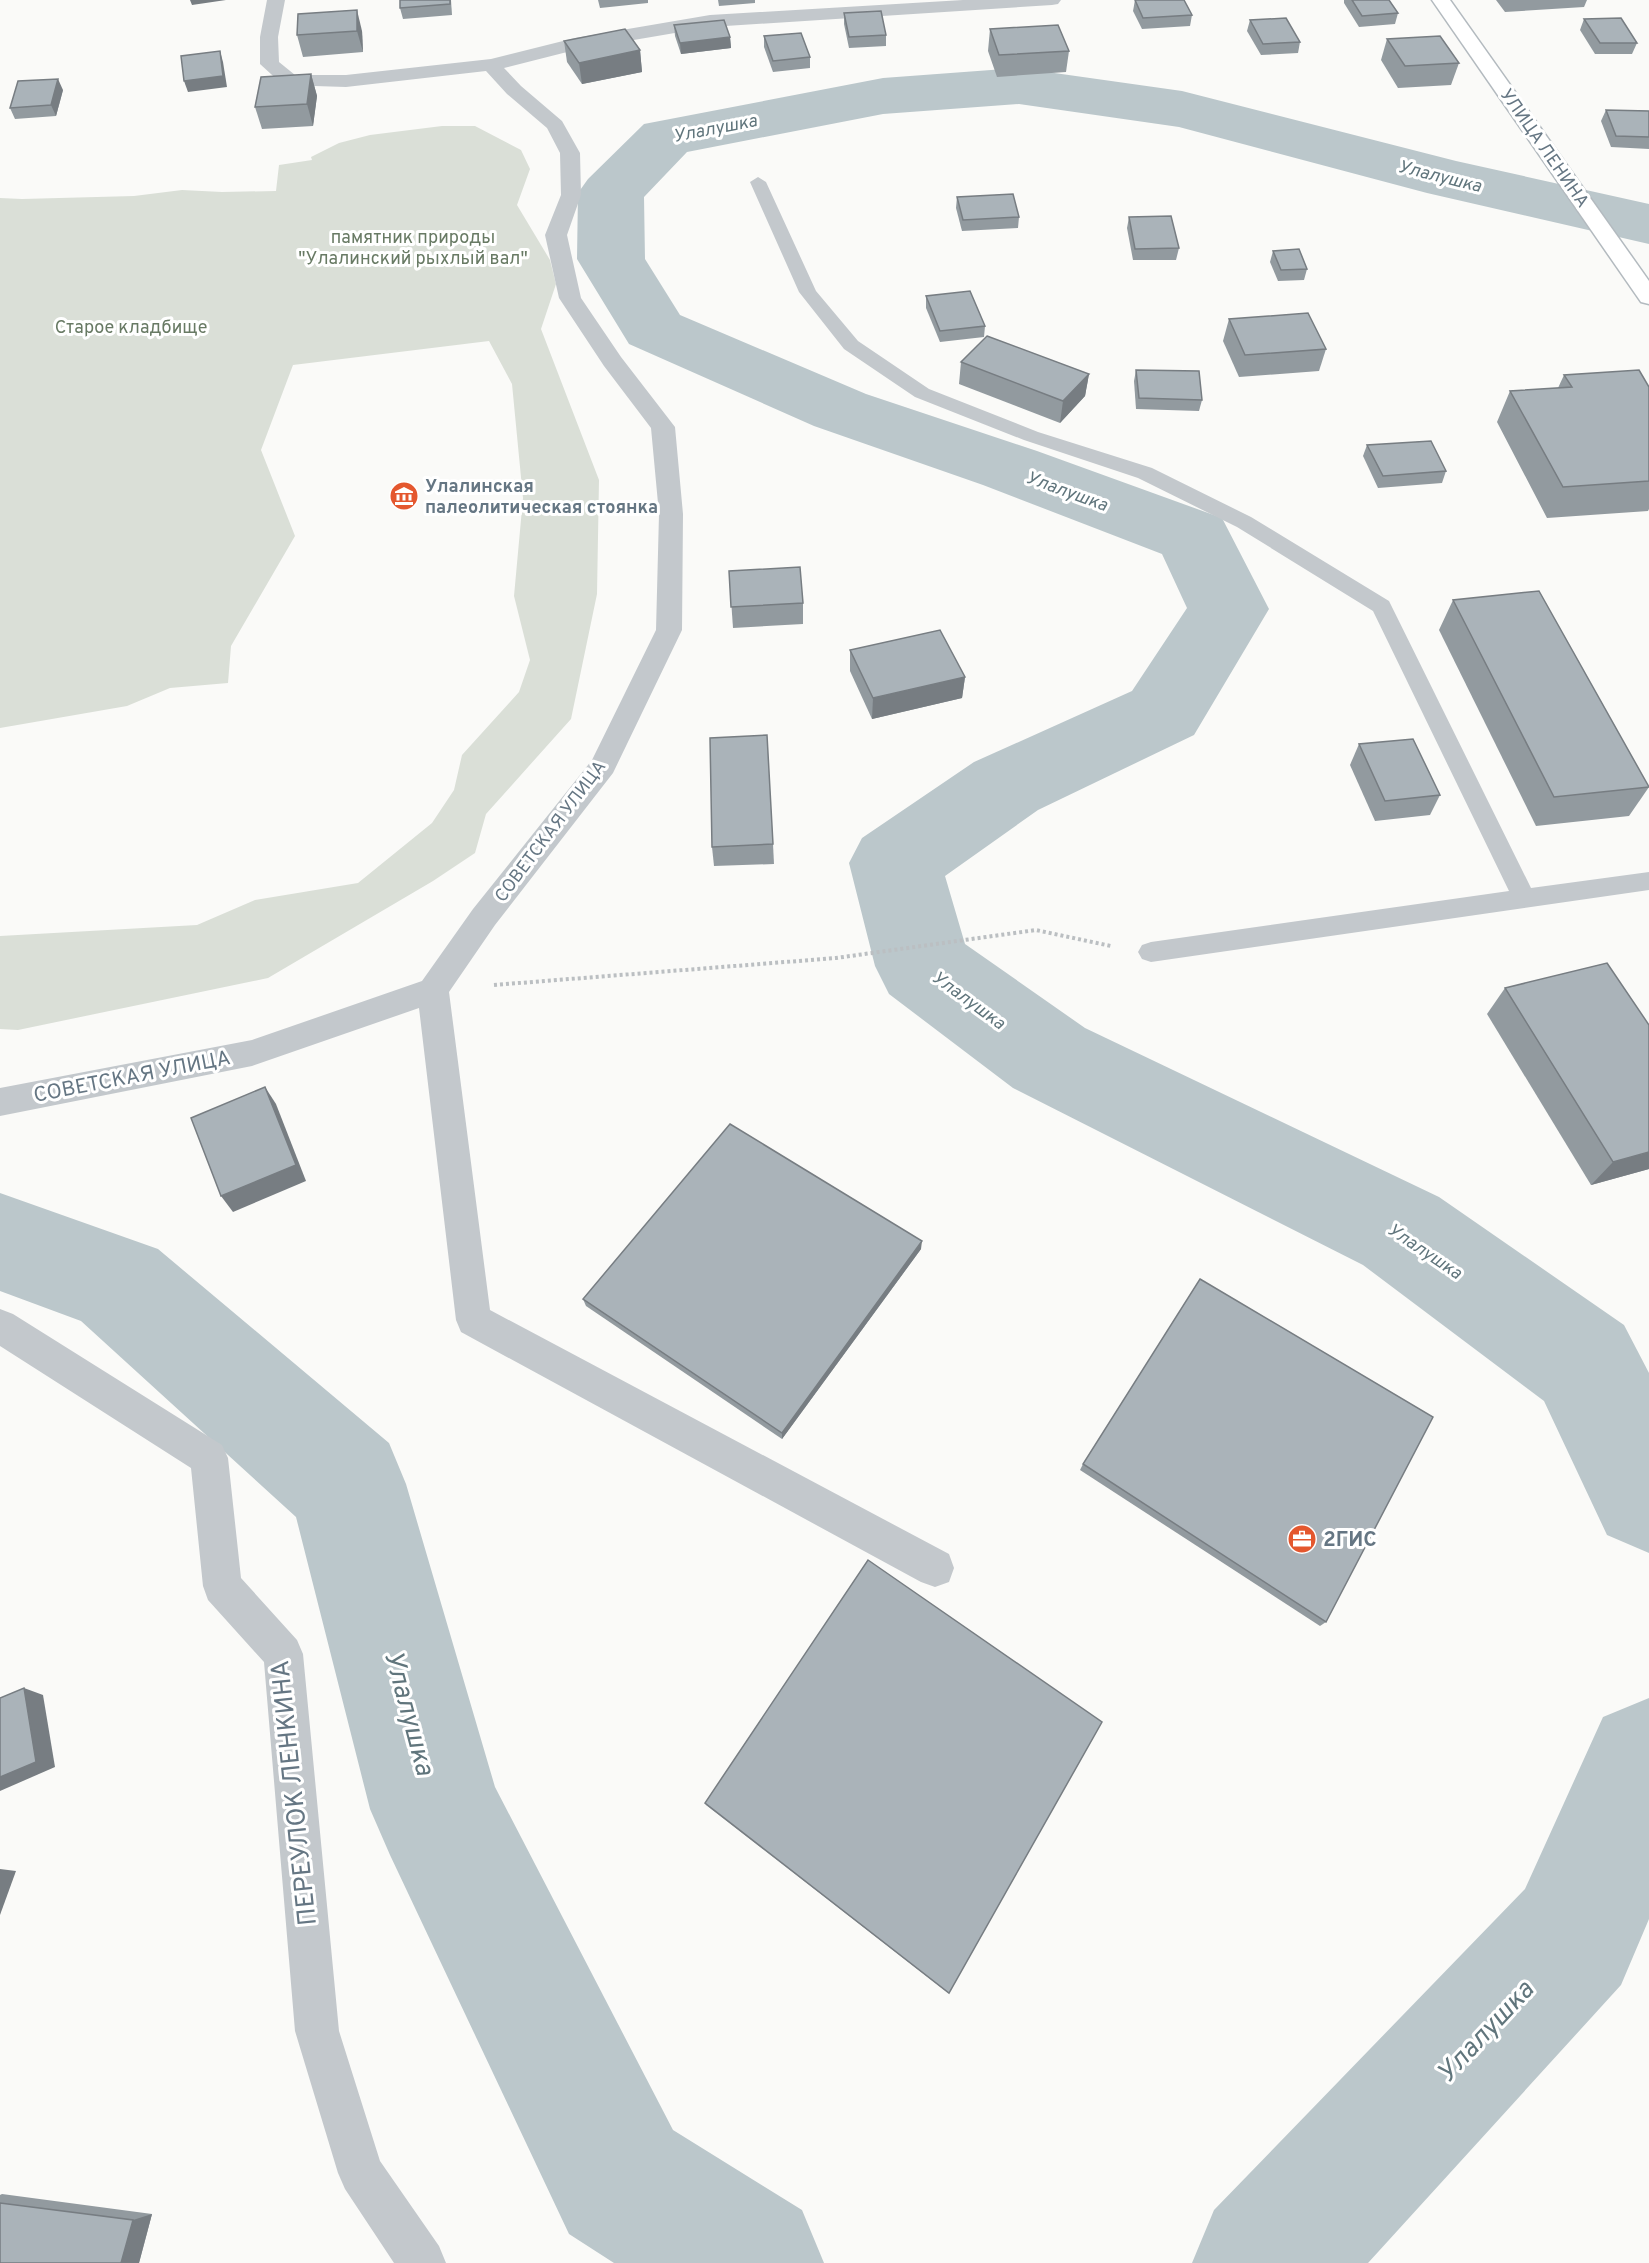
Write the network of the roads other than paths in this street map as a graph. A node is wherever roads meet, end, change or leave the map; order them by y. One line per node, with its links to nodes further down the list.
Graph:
1 (276, 0): 4 (street)
2 (1053, 0): 4 (street)
3 (1441, 0): 6 (street, УЛИЦА ЛЕНИНА)
4 (491, 65): 10 (street, СОВЕТСКАЯ УЛИЦА)
5 (758, 182): 8 (lane)
6 (1649, 297)
7 (1649, 881): 8 (lane)
8 (1524, 898): 9 (lane)
9 (1151, 952)
10 (433, 990): 11 (street, СОВЕТСКАЯ УЛИЦА); 13 (street)
11 (0, 1102)
12 (0, 1326): 14 (street, ПЕРЕУЛОК ЛЕНКИНА)
13 (935, 1568)
14 (422, 2263)

